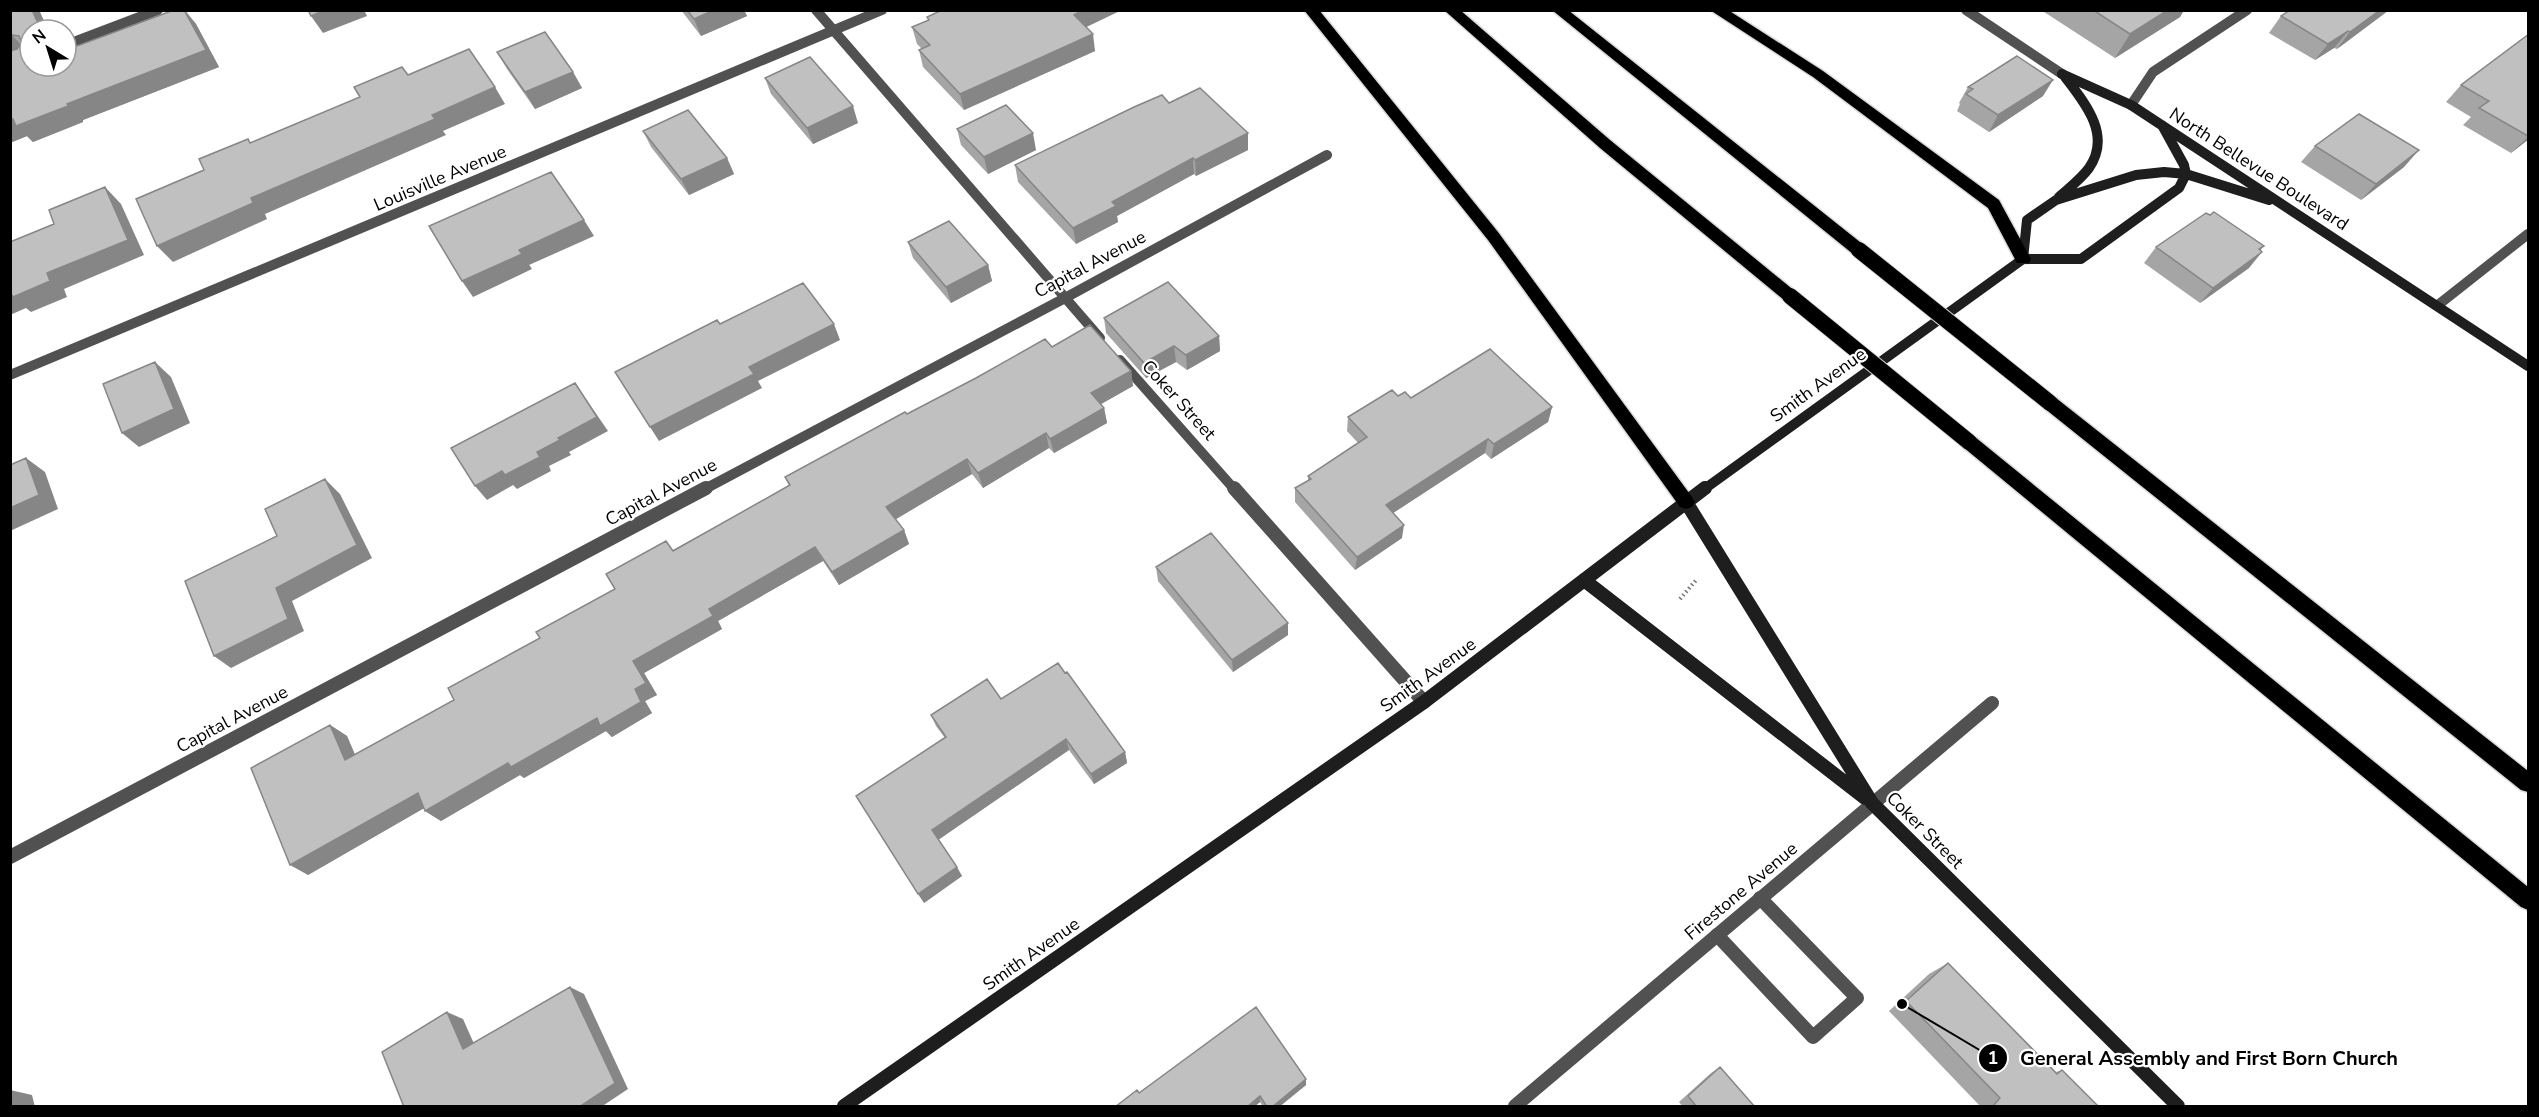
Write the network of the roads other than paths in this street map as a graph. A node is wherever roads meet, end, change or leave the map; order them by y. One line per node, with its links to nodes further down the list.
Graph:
1 (158, 10): 11 (street)
2 (816, 10): 10 (street, Coker Street)
3 (882, 10): 10 (street, Louisville Avenue)
4 (1311, 10): 25 (highway)
5 (1451, 10): 33 (highway, bridge)
6 (1559, 10): 29 (highway, bridge)
7 (1717, 10): 20 (highway)
8 (1966, 10): 12 (street, North Bellevue Boulevard)
9 (2247, 10): 13 (street)
10 (835, 32): 21 (street, Coker Street); 24 (street, Louisville Avenue)
11 (78, 40)
12 (2062, 74): 13 (main road, North Bellevue Boulevard); 17 (main road)
13 (2131, 105): 14 (main road, North Bellevue Boulevard)
14 (2162, 125): 16 (main road); 18 (main road, North Bellevue Boulevard)
15 (1328, 155): 21 (street, Capital Avenue)
16 (2186, 174): 17 (main road); 18 (main road); 20 (main road)
17 (2056, 200): 20 (main road)
18 (2284, 205): 22 (main road, North Bellevue Boulevard)
19 (2529, 234): 22 (street)
20 (2023, 259): 25 (main road, Smith Avenue)
21 (1065, 298): 27 (street, Coker Street); 31 (street, Capital Avenue)
22 (2438, 305): 23 (main road, North Bellevue Boulevard)
23 (2529, 366)
24 (10, 375)
25 (1686, 502): 26 (main road, Smith Avenue); 30 (main road, Coker Street)
26 (1584, 580): 27 (main road, Smith Avenue); 30 (main road)
27 (1424, 702): 35 (main road, Smith Avenue)
28 (1992, 703): 30 (street, Firestone Avenue)
29 (2529, 783)
30 (1872, 803): 32 (street, Firestone Avenue); 37 (main road, Coker Street)
31 (10, 857)
32 (1760, 898): 34 (street, Firestone Avenue); 34 (street)
33 (2529, 900)
34 (1717, 935): 36 (street, Firestone Avenue)
35 (844, 1107)
36 (1515, 1107)
37 (2178, 1107)

